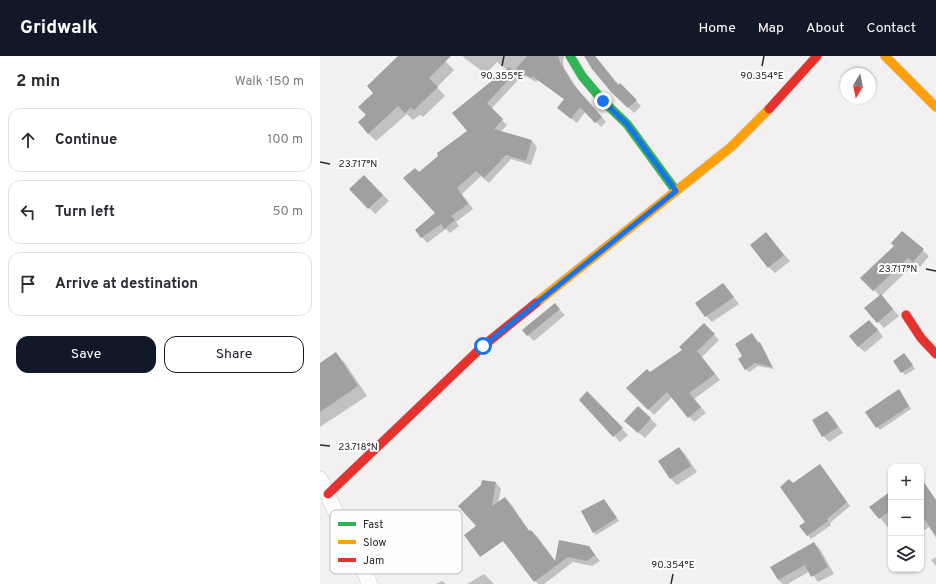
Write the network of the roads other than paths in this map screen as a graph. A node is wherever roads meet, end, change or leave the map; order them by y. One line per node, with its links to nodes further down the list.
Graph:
1 (570, 56): 5 (street)
2 (817, 56): 5 (street)
3 (884, 56): 4 (street)
4 (936, 107)
5 (676, 191): 9 (street)
6 (906, 315): 7 (street)
7 (936, 354)
8 (320, 479): 9 (street)
9 (328, 494): 10 (street)
10 (335, 510)
11 (365, 574): 12 (street)
12 (370, 584)

